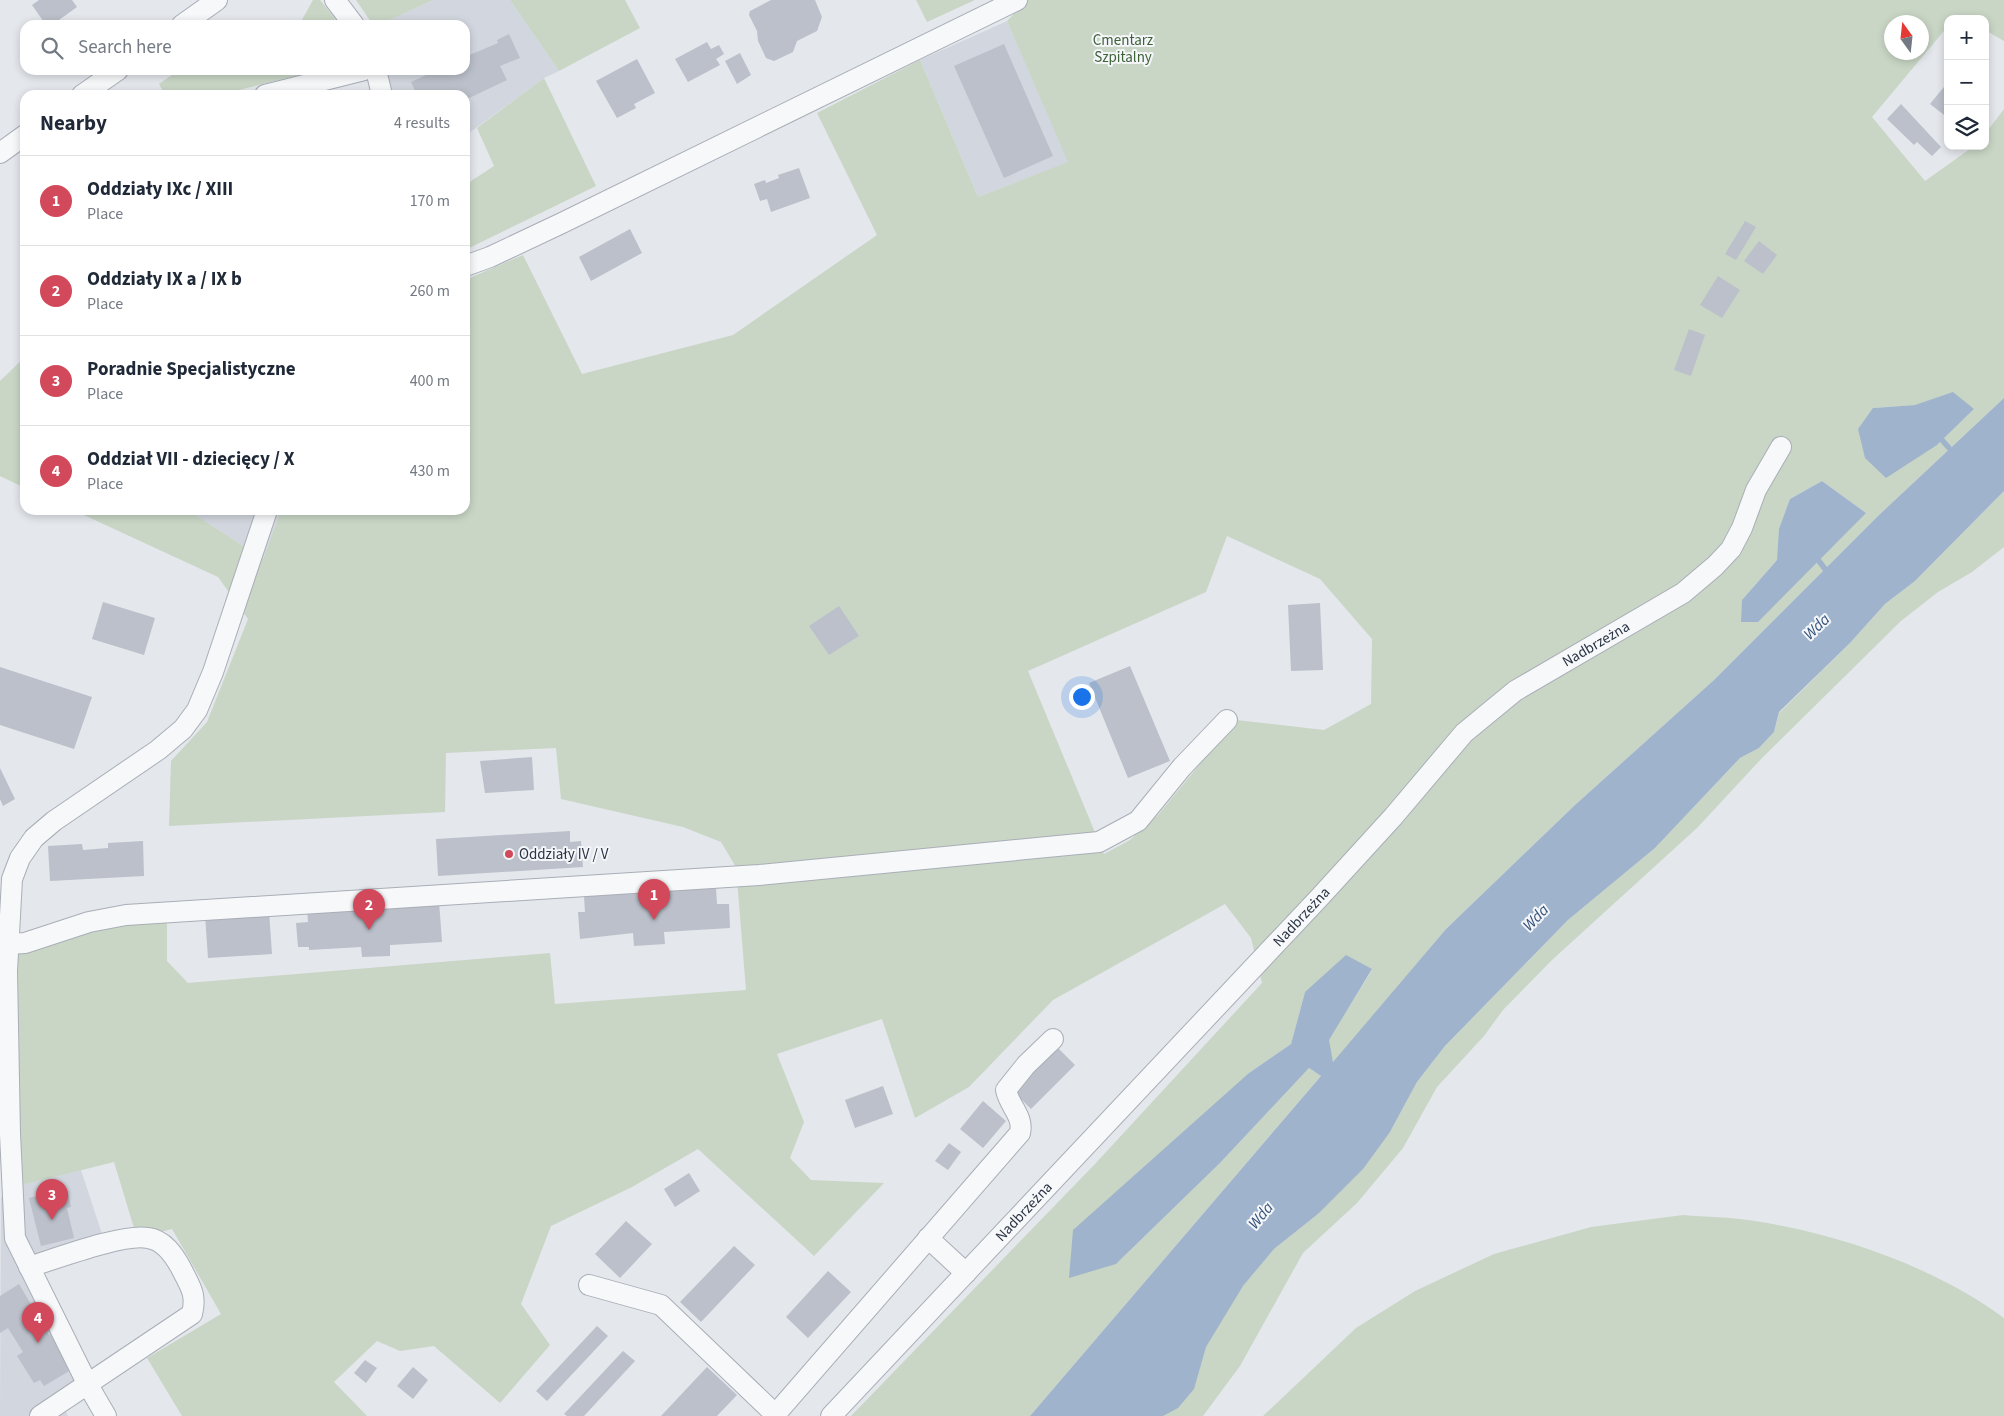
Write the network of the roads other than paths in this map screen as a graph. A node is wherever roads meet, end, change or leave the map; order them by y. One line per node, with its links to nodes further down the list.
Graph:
1 (217, 0): 4 (street)
2 (335, 0): 5 (street)
3 (1017, 0): 14 (street)
4 (189, 20)
5 (350, 20)
6 (111, 75): 9 (street)
7 (344, 75): 10 (street)
8 (377, 75): 11 (street)
9 (89, 90)
10 (285, 90)
11 (381, 90)
12 (20, 139): 13 (street)
13 (0, 153)
14 (470, 264)
15 (1781, 447): 23 (street, Nadbrzeżna)
16 (265, 515): 18 (street)
17 (1227, 720): 18 (street)
18 (8, 944): 21 (street)
19 (1053, 1040): 20 (street)
20 (928, 1238): 23 (street); 26 (street)
21 (7, 1241): 22 (street)
22 (29, 1267): 25 (street); 25 (street)
23 (966, 1273): 29 (street, Nadbrzeżna)
24 (589, 1285): 26 (street)
25 (88, 1385): 27 (street); 28 (street)
26 (775, 1415)
27 (40, 1416)
28 (106, 1416)
29 (831, 1416)

